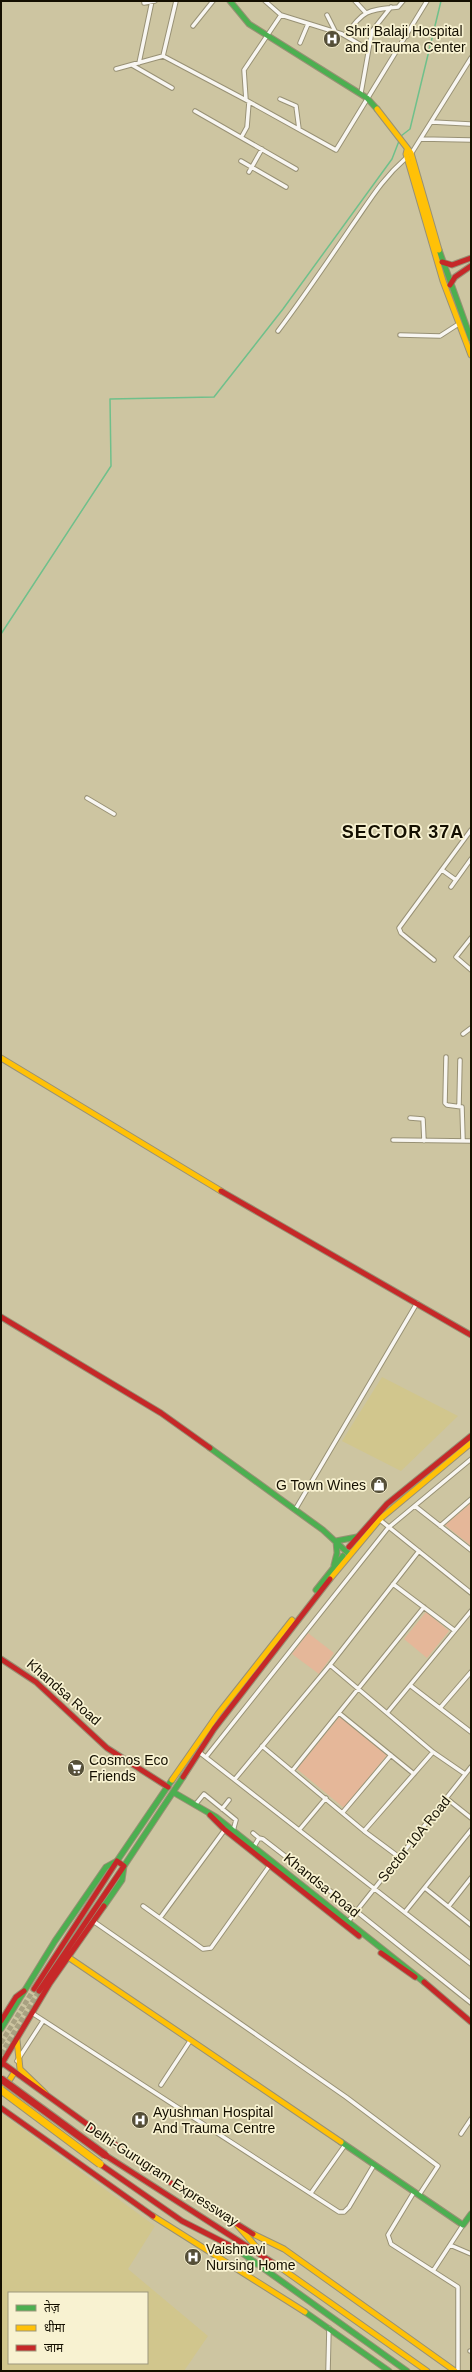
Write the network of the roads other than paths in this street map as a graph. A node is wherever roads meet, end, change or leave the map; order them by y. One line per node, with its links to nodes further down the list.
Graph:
1 (144, 1): 2 (street)
2 (153, 1): 27 (street)
3 (176, 1): 25 (street)
4 (213, 1): 17 (street)
5 (230, 1): 22 (main road)
6 (265, 1): 11 (street)
7 (272, 1): 11 (street)
8 (355, 1): 13 (street)
9 (403, 1): 12 (street)
10 (427, 1): 21 (street)
11 (269, 5): 14 (street)
12 (391, 7): 13 (street); 19 (street)
13 (366, 13): 20 (street)
14 (281, 15): 16 (street); 22 (street)
15 (327, 15): 18 (street)
16 (308, 24): 18 (street); 23 (street)
17 (193, 26)
18 (335, 31): 20 (street)
19 (372, 32): 21 (street); 24 (street)
20 (346, 35): 24 (street)
21 (407, 36): 32 (street)
22 (266, 37): 31 (main road); 34 (street)
23 (300, 43)
24 (368, 49): 31 (street)
25 (163, 56): 27 (street); 34 (street)
26 (471, 58): 36 (street)
27 (139, 63): 28 (street)
28 (132, 65): 29 (street); 30 (street)
29 (116, 69)
30 (172, 88)
31 (361, 93): 32 (main road)
32 (367, 98): 38 (street); 43 (main road)
33 (280, 99): 38 (street)
34 (247, 101): 38 (street); 39 (street)
35 (195, 111): 39 (street)
36 (432, 122): 37 (street); 40 (street)
37 (470, 124)
38 (299, 129)
39 (242, 136): 42 (street)
40 (422, 139): 41 (street); 43 (street)
41 (471, 140)
42 (262, 148): 45 (street); 46 (street)
43 (407, 151): 50 (main road); 54 (main road); 55 (street)
44 (241, 161): 45 (street)
45 (252, 167): 47 (street); 48 (street)
46 (296, 169)
47 (249, 172)
48 (286, 187)
49 (471, 258): 51 (main road)
50 (442, 262): 51 (main road); 53 (main road)
51 (462, 262): 52 (main road)
52 (469, 267): 53 (main road)
53 (450, 285): 57 (main road)
54 (457, 325): 56 (street); 58 (main road)
55 (278, 331)
56 (400, 335)
57 (471, 339)
58 (471, 355)
59 (87, 798): 60 (street)
60 (114, 814)
61 (471, 830): 63 (street)
62 (471, 859): 64 (street)
63 (442, 870): 64 (street); 67 (street)
64 (456, 880): 65 (street)
65 (451, 887)
66 (471, 938): 68 (street)
67 (434, 960)
68 (471, 970)
69 (471, 1028): 70 (street)
70 (464, 1034)
71 (446, 1057): 74 (street)
72 (1, 1058): 80 (main road)
73 (460, 1060): 74 (street)
74 (459, 1106): 78 (street)
75 (410, 1118): 77 (street)
76 (393, 1140): 77 (street)
77 (424, 1140): 78 (street)
78 (463, 1140): 79 (street)
79 (471, 1141)
80 (417, 1303): 82 (main road); 89 (street)
81 (1, 1317): 89 (main road)
82 (471, 1335)
83 (471, 1436): 86 (main road)
84 (471, 1444): 86 (main road)
85 (471, 1459): 88 (street)
86 (405, 1494): 90 (main road); 93 (main road)
87 (471, 1499): 91 (street)
88 (415, 1506): 91 (street); 92 (street)
89 (295, 1510): 94 (main road)
90 (380, 1519): 92 (street); 97 (main road)
91 (440, 1526): 95 (street)
92 (388, 1528): 96 (street); 119 (street)
93 (357, 1537): 94 (main road); 97 (main road)
94 (336, 1541): 97 (main road); 98 (main road)
95 (471, 1550)
96 (419, 1551): 99 (street); 100 (street)
97 (348, 1553): 98 (main road); 113 (main road)
98 (334, 1567): 113 (main road)
99 (393, 1584): 101 (street); 105 (street)
100 (471, 1593)
101 (424, 1607): 103 (street); 109 (street)
102 (471, 1611): 103 (street)
103 (454, 1630): 108 (street)
104 (1, 1659): 125 (main road, Khandsa Road)
105 (330, 1665): 109 (street); 115 (street)
106 (471, 1672): 107 (street)
107 (470, 1677): 110 (street)
108 (411, 1686): 110 (street); 112 (street)
109 (358, 1688): 111 (street); 112 (street)
110 (440, 1708): 114 (street)
111 (339, 1713): 118 (street); 121 (street)
112 (387, 1713): 117 (street)
113 (212, 1727): 116 (main road); 125 (main road)
114 (471, 1732)
115 (262, 1746): 121 (street); 124 (street)
116 (198, 1751): 119 (street); 125 (main road)
117 (433, 1752): 122 (street); 123 (street)
118 (391, 1755): 122 (street); 131 (street)
119 (206, 1757): 124 (street)
120 (471, 1767): 123 (street, Sector 10A Road)
121 (292, 1771): 126 (street)
122 (414, 1774): 136 (street)
123 (465, 1774): 127 (street, Sector 10A Road)
124 (235, 1778): 133 (street)
125 (170, 1789): 129 (main road, Khandsa Road); 141 (main road); 143 (main road)
126 (326, 1798): 131 (street); 133 (street)
127 (446, 1798): 132 (street); 140 (street, Sector 10A Road)
128 (229, 1800): 130 (street)
129 (195, 1805): 130 (street); 134 (main road, Khandsa Road)
130 (222, 1809): 134 (street)
131 (343, 1812): 136 (street)
132 (471, 1818)
133 (300, 1829): 145 (street)
134 (228, 1830): 139 (main road, Khandsa Road); 142 (main road, Khandsa Road); 151 (street)
135 (471, 1830): 146 (street)
136 (364, 1831): 140 (street)
137 (253, 1833): 138 (street)
138 (259, 1838): 139 (street); 149 (street)
139 (253, 1848): 142 (main road, Khandsa Road)
140 (399, 1857): 145 (street, Sector 10A Road)
141 (117, 1861): 143 (main road); 143 (main road); 157 (main road)
142 (271, 1864): 151 (street); 153 (main road, Khandsa Road)
143 (124, 1866): 152 (main road)
144 (471, 1878): 148 (street)
145 (375, 1888): 149 (street, Sector 10A Road); 150 (street)
146 (425, 1888): 148 (street); 150 (street)
147 (143, 1906): 151 (street)
148 (448, 1906): 154 (street)
149 (356, 1911): 153 (street, Sector 10A Road); 158 (street)
150 (405, 1912): 156 (street)
151 (160, 1918)
152 (93, 1921): 155 (main road); 179 (street)
153 (346, 1923): 162 (main road, Khandsa Road)
154 (470, 1924)
155 (68, 1957): 159 (main road); 165 (main road)
156 (471, 1964)
157 (26, 1991): 160 (main road); 163 (main road)
158 (471, 2003)
159 (31, 2013): 161 (street); 164 (main road)
160 (1, 2021)
161 (43, 2021): 166 (street); 178 (street)
162 (471, 2022)
163 (1, 2029)
164 (17, 2036): 166 (main road); 167 (main road)
165 (190, 2041): 170 (street); 176 (main road)
166 (17, 2062): 172 (main road)
167 (1, 2063): 168 (main road)
168 (14, 2073): 171 (main road); 172 (main road)
169 (1, 2079): 185 (main road, Delhi-Gurugram Expressway, bridge)
170 (161, 2085)
171 (1, 2092): 187 (main road, Delhi-Gurugram Expressway, bridge)
172 (46, 2096): 182 (main road)
173 (1, 2108): 186 (main road)
174 (471, 2119): 175 (street)
175 (461, 2134)
176 (345, 2145): 177 (main road); 178 (street)
177 (374, 2165): 178 (street); 179 (main road)
178 (311, 2193)
179 (416, 2194): 181 (main road); 188 (street)
180 (471, 2214): 181 (main road)
181 (463, 2225): 183 (street)
182 (238, 2226): 185 (main road); 194 (main road)
183 (450, 2245): 184 (street); 188 (street)
184 (471, 2254)
185 (265, 2257): 193 (main road, Delhi-Gurugram Expressway)
186 (231, 2264): 187 (main road); 189 (main road)
187 (258, 2264): 192 (main road, Delhi-Gurugram Expressway)
188 (433, 2271): 194 (street)
189 (329, 2328): 190 (street); 191 (main road)
190 (328, 2371)
191 (389, 2371)
192 (407, 2371)
193 (427, 2371)
194 (456, 2371)

